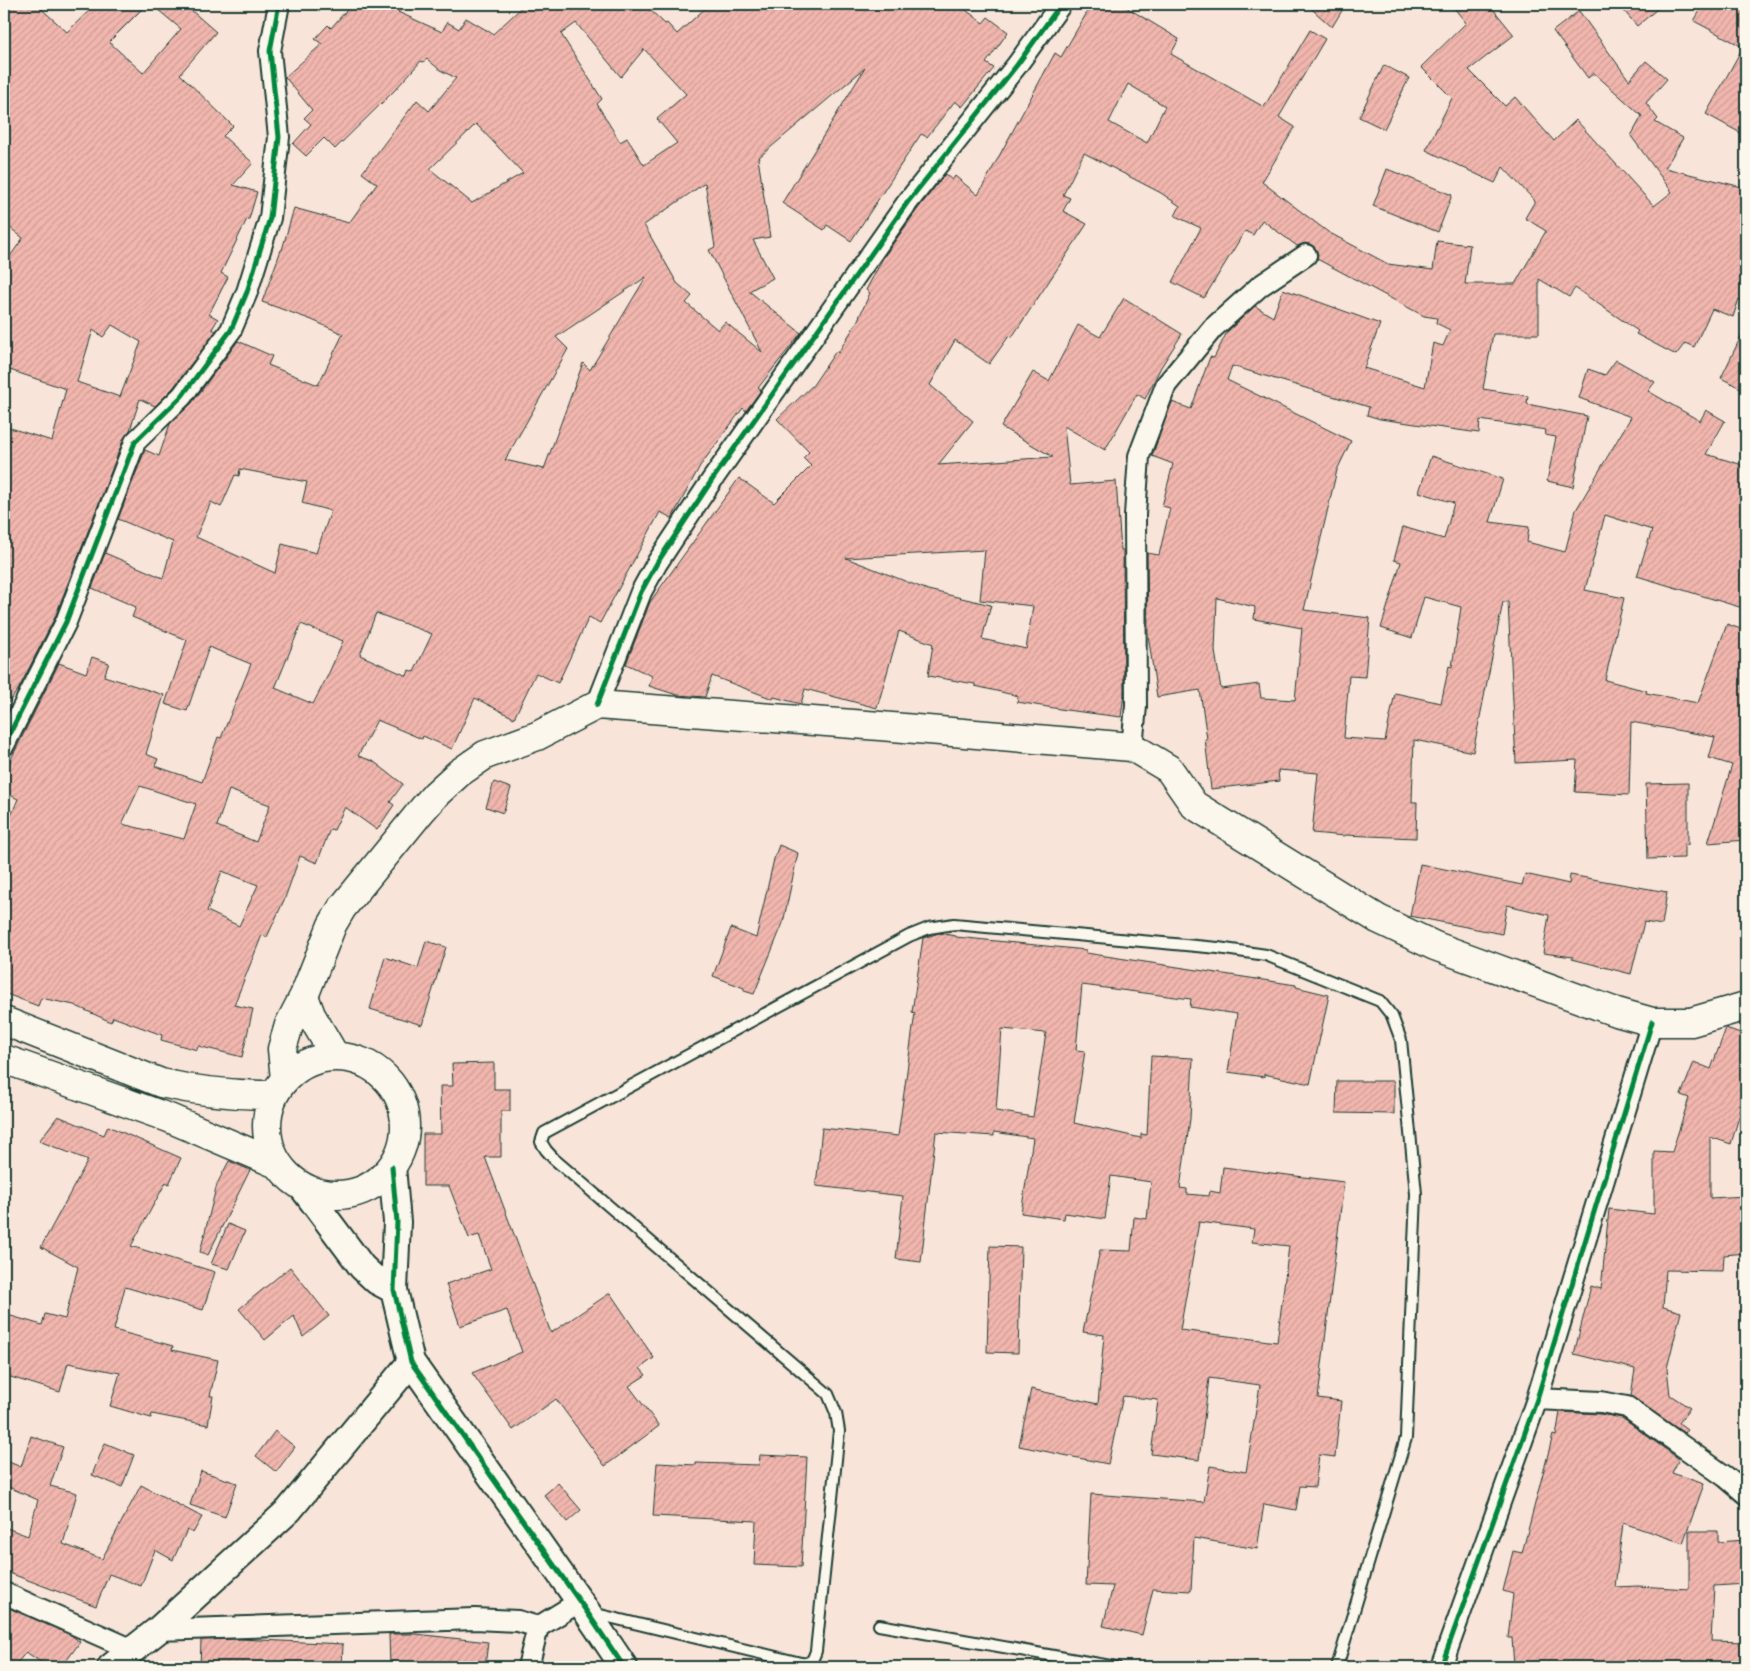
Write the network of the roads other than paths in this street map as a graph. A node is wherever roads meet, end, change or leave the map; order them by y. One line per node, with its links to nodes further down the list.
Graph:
1 (279, 4): 5 (street)
2 (1061, 4): 4 (street)
3 (1306, 255): 6 (street)
4 (597, 705): 6 (main road); 7 (main road)
5 (4, 745)
6 (1132, 747): 10 (main road)
7 (304, 996): 11 (main road); 13 (main road)
8 (1746, 1006): 10 (main road)
9 (4, 1021): 13 (main road)
10 (1652, 1022): 19 (street)
11 (335, 1056): 13 (main road); 15 (main road)
12 (4, 1059): 14 (main road)
13 (279, 1087): 14 (main road)
14 (277, 1164): 16 (main road)
15 (392, 1167): 16 (main road); 17 (street)
16 (303, 1188): 17 (street)
17 (394, 1290): 18 (street)
18 (411, 1362): 22 (street); 25 (street)
19 (1537, 1399): 20 (street); 32 (street)
20 (1746, 1494)
21 (4, 1593): 26 (street)
22 (583, 1607): 24 (street); 29 (street); 31 (lane)
23 (880, 1625): 30 (lane)
24 (538, 1626): 25 (street); 28 (street)
25 (158, 1630): 26 (street)
26 (133, 1650): 27 (street)
27 (111, 1667)
28 (528, 1667)
29 (624, 1667)
30 (1116, 1667)
31 (1337, 1667)
32 (1441, 1667)

